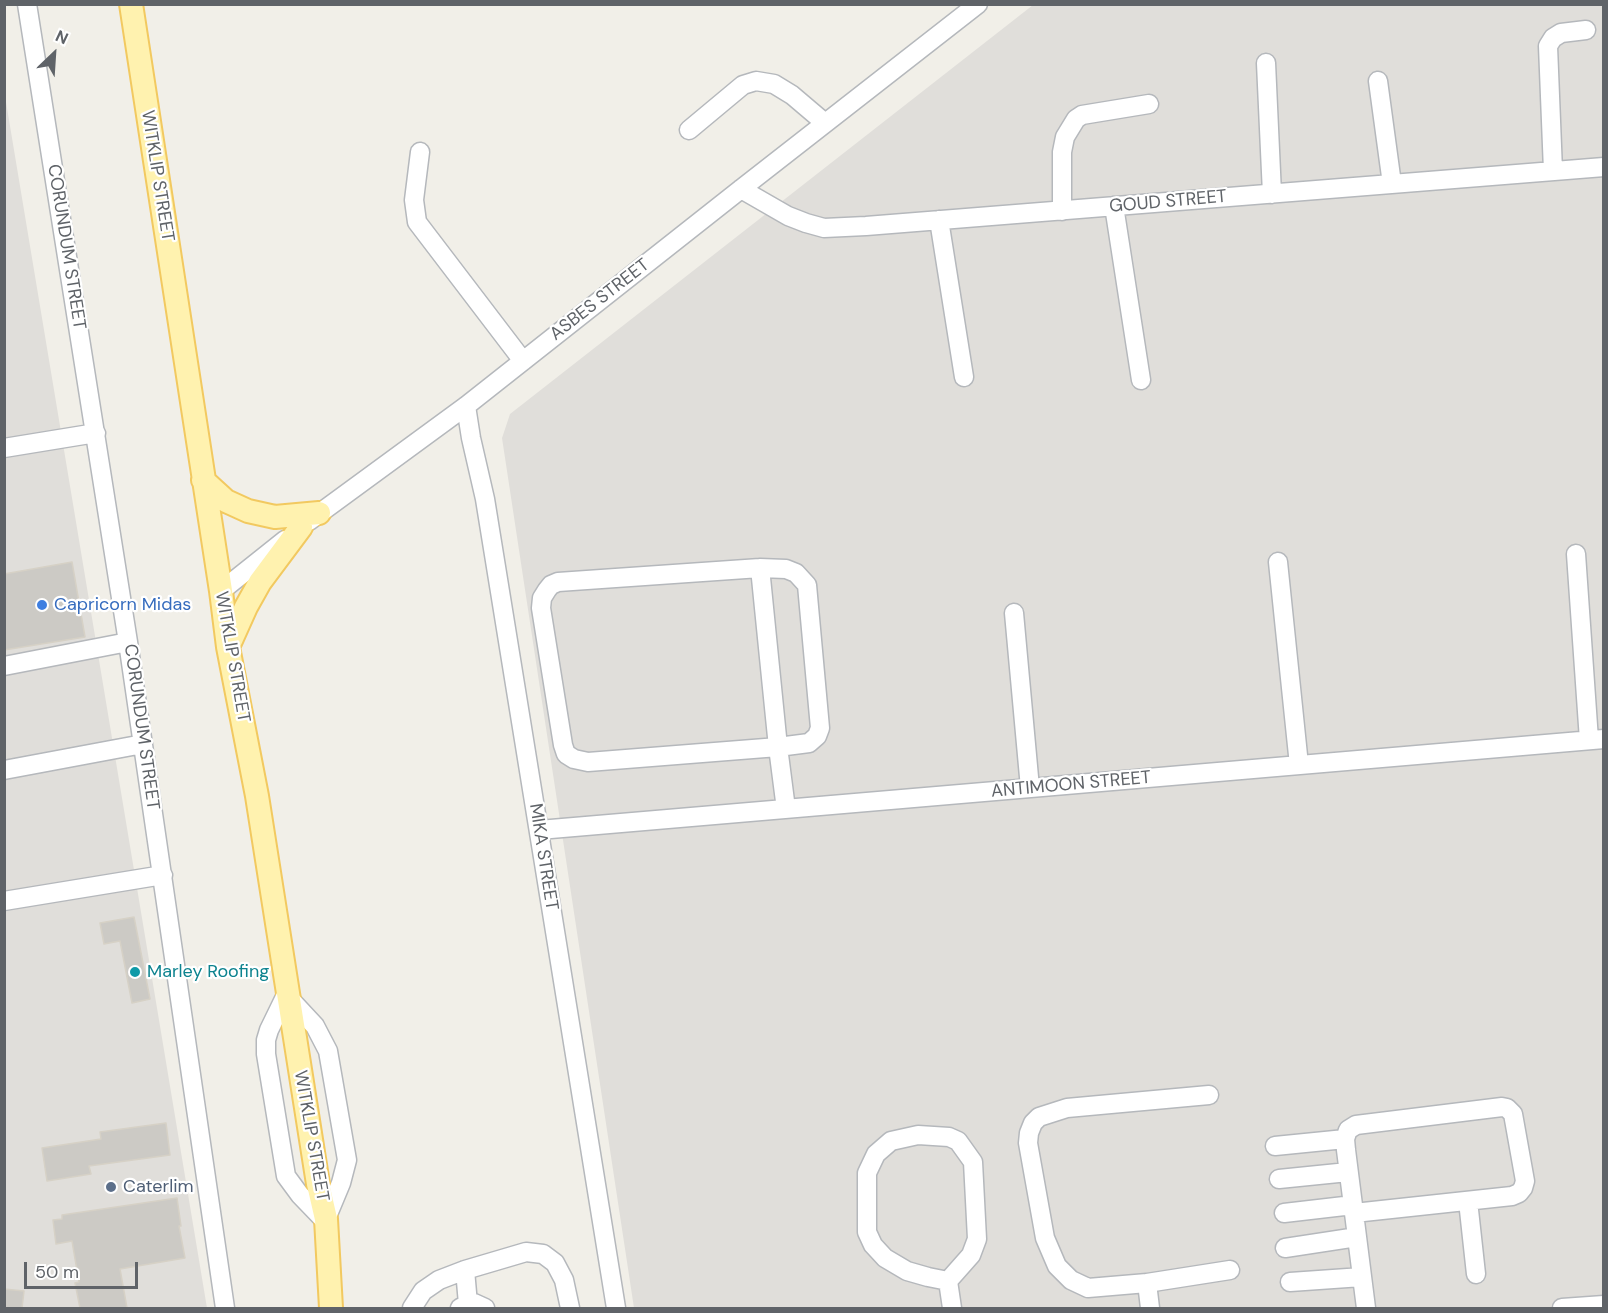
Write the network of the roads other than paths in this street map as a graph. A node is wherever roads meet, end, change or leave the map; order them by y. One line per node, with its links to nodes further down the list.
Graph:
1 (27, 4): 23 (street, CORUNDUM STREET)
2 (131, 4): 25 (main road, WITKLIP STREET)
3 (978, 4): 8 (street, ASBES STREET)
4 (1586, 30): 12 (street)
5 (1266, 63): 15 (street)
6 (1378, 81): 13 (street)
7 (1149, 104): 17 (street)
8 (825, 123): 9 (street); 14 (street, ASBES STREET)
9 (689, 130)
10 (420, 153): 19 (street)
11 (1604, 167): 12 (street, GOUD STREET)
12 (1553, 171): 13 (street, GOUD STREET)
13 (1392, 184): 15 (street, GOUD STREET)
14 (741, 189): 18 (street, GOUD STREET); 19 (street, ASBES STREET)
15 (1272, 194): 16 (street, GOUD STREET)
16 (1114, 206): 17 (street, GOUD STREET); 21 (street)
17 (1062, 211): 18 (street, GOUD STREET)
18 (939, 220): 20 (street)
19 (523, 361): 22 (street, ASBES STREET)
20 (964, 377)
21 (1141, 381)
22 (466, 406): 26 (street, ASBES STREET); 42 (street, MIKA STREET)
23 (96, 433): 24 (street); 32 (street, CORUNDUM STREET)
24 (4, 448)
25 (203, 480): 26 (main road); 30 (main road, WITKLIP STREET)
26 (310, 520): 30 (street, ASBES STREET); 33 (main road)
27 (1575, 554): 35 (street)
28 (1278, 562): 38 (street)
29 (760, 568): 37 (street); 37 (street); 37 (street)
30 (221, 591): 33 (main road, WITKLIP STREET)
31 (1014, 613): 40 (street)
32 (128, 642): 34 (street); 36 (street, CORUNDUM STREET)
33 (228, 647): 45 (main road, WITKLIP STREET)
34 (4, 666)
35 (1596, 740): 38 (street, ANTIMOON STREET)
36 (143, 744): 39 (street); 43 (street, CORUNDUM STREET)
37 (778, 747): 41 (street)
38 (1299, 765): 40 (street, ANTIMOON STREET)
39 (4, 770)
40 (1030, 788): 41 (street, ANTIMOON STREET)
41 (786, 809): 42 (street, ANTIMOON STREET)
42 (539, 830): 70 (street, MIKA STREET)
43 (163, 875): 44 (street); 66 (street, CORUNDUM STREET)
44 (4, 901)
45 (288, 995): 54 (main road, WITKLIP STREET); 54 (street); 54 (street)
46 (1209, 1095): 63 (street)
47 (1346, 1139): 48 (street); 49 (street); 51 (street)
48 (1275, 1146)
49 (1348, 1172): 50 (street); 52 (street)
50 (1279, 1179)
51 (1468, 1201): 52 (street); 59 (street)
52 (1353, 1209): 53 (street); 55 (street)
53 (1284, 1213)
54 (326, 1221): 67 (main road, WITKLIP STREET)
55 (1357, 1237): 56 (street); 60 (street)
56 (1285, 1248)
57 (465, 1270): 65 (street); 68 (street); 69 (street)
58 (1230, 1270): 63 (street)
59 (1476, 1274)
60 (1362, 1277): 62 (street); 73 (street)
61 (948, 1281): 61 (street); 71 (street)
62 (1290, 1282)
63 (1147, 1283): 72 (street)
64 (1604, 1305): 74 (street)
65 (471, 1307)
66 (225, 1308)
67 (331, 1308)
68 (412, 1308)
69 (570, 1308)
70 (616, 1308)
71 (951, 1308)
72 (1150, 1308)
73 (1366, 1308)
74 (1562, 1308)

